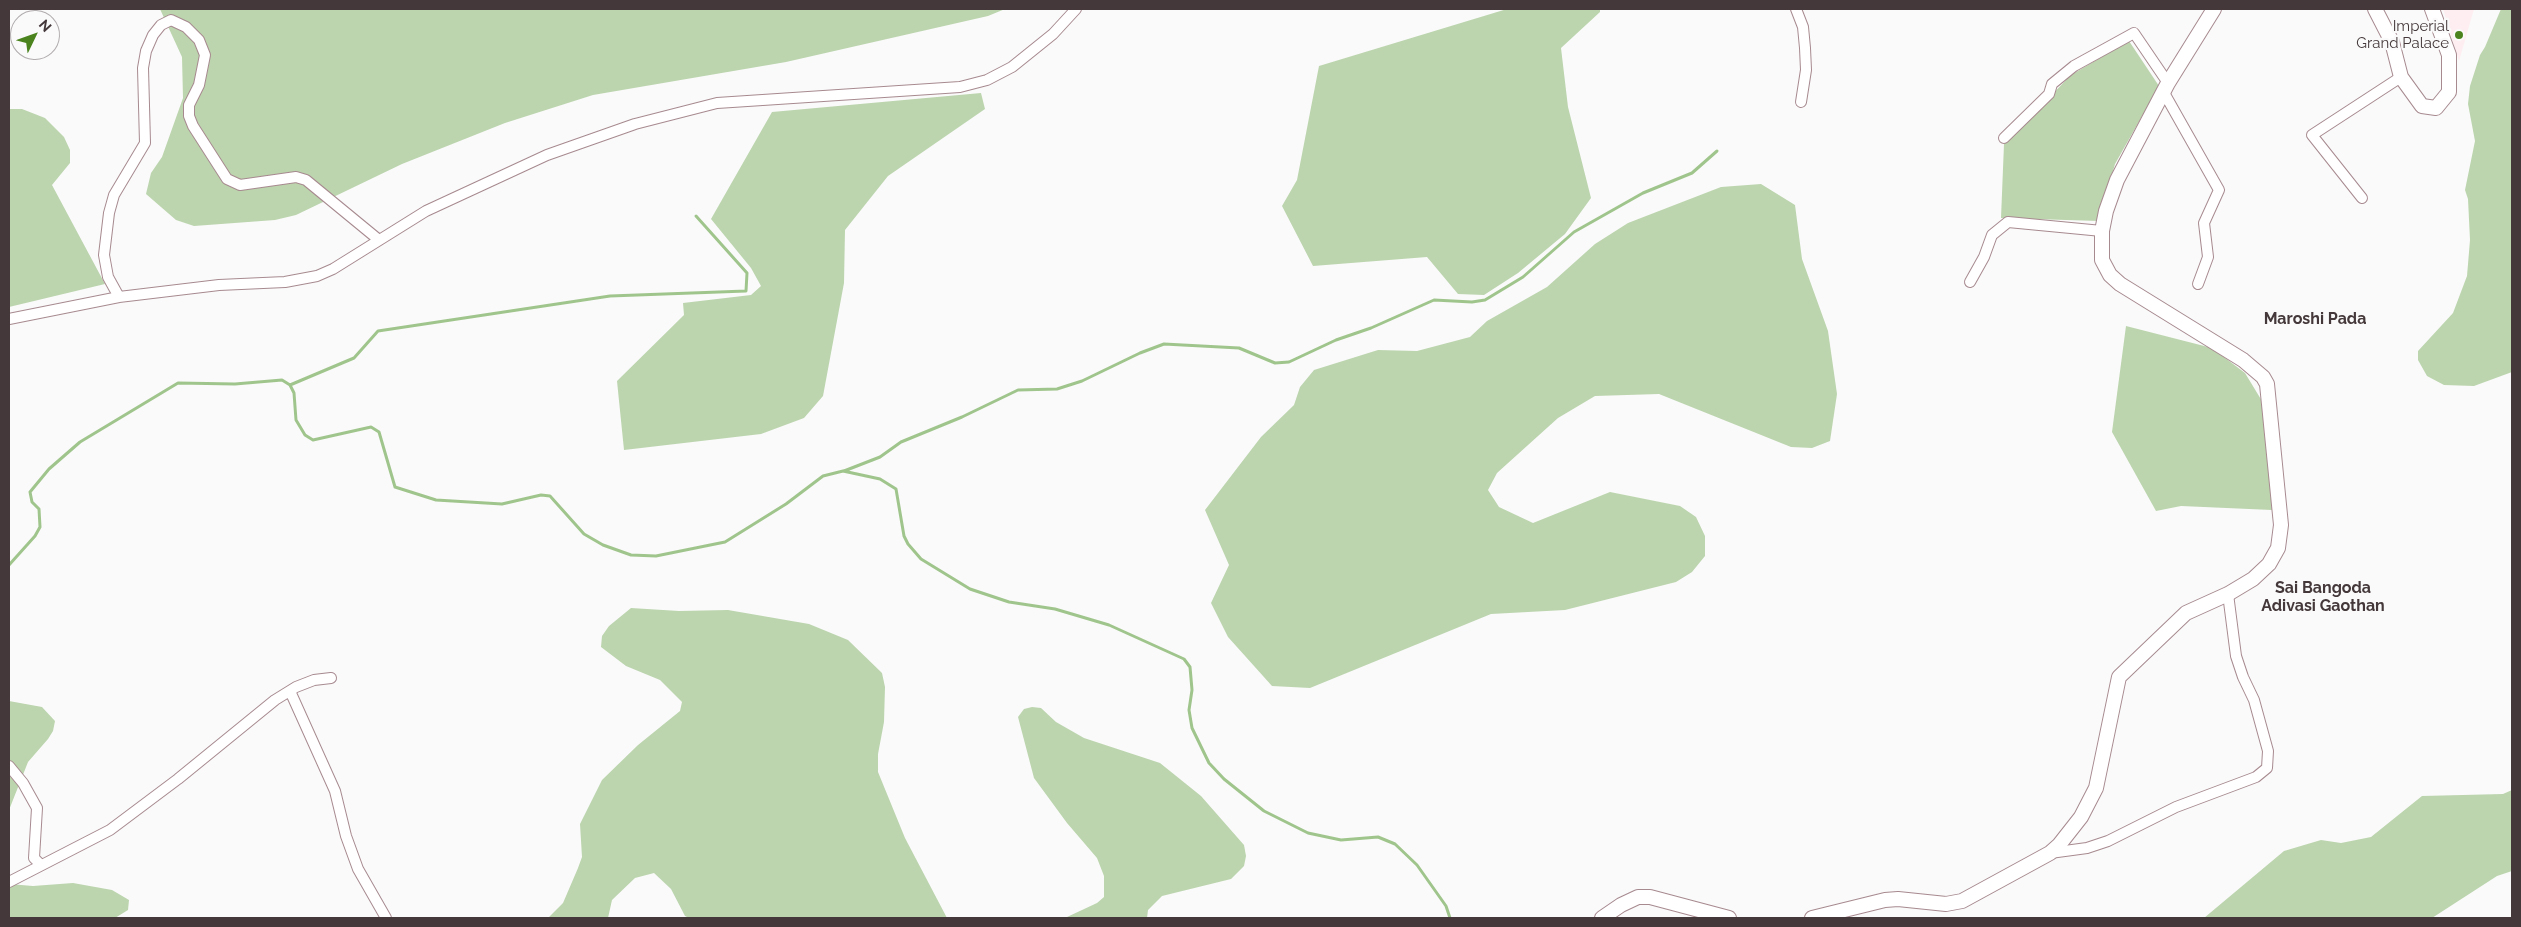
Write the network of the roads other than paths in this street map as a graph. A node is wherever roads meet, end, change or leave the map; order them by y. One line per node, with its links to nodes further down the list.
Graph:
1 (1076, 9): 12 (street)
2 (1796, 9): 8 (street)
3 (2214, 9): 7 (street)
4 (2375, 9): 6 (street)
5 (2432, 9): 6 (street)
6 (2401, 77): 10 (street)
7 (2165, 87): 9 (street); 11 (street); 14 (street)
8 (1801, 102)
9 (2004, 138)
10 (2362, 198)
11 (2102, 231): 13 (street); 17 (street)
12 (379, 240): 15 (street); 15 (street)
13 (1970, 282)
14 (2198, 284)
15 (118, 297): 16 (street)
16 (9, 319)
17 (2228, 594): 21 (street); 21 (street)
18 (331, 678): 19 (street)
19 (290, 691): 22 (street); 24 (street)
20 (9, 766): 22 (street)
21 (2050, 853): 27 (street)
22 (41, 865): 23 (street)
23 (9, 882)
24 (386, 918)
25 (1602, 918): 26 (street)
26 (1729, 918)
27 (1812, 918)

